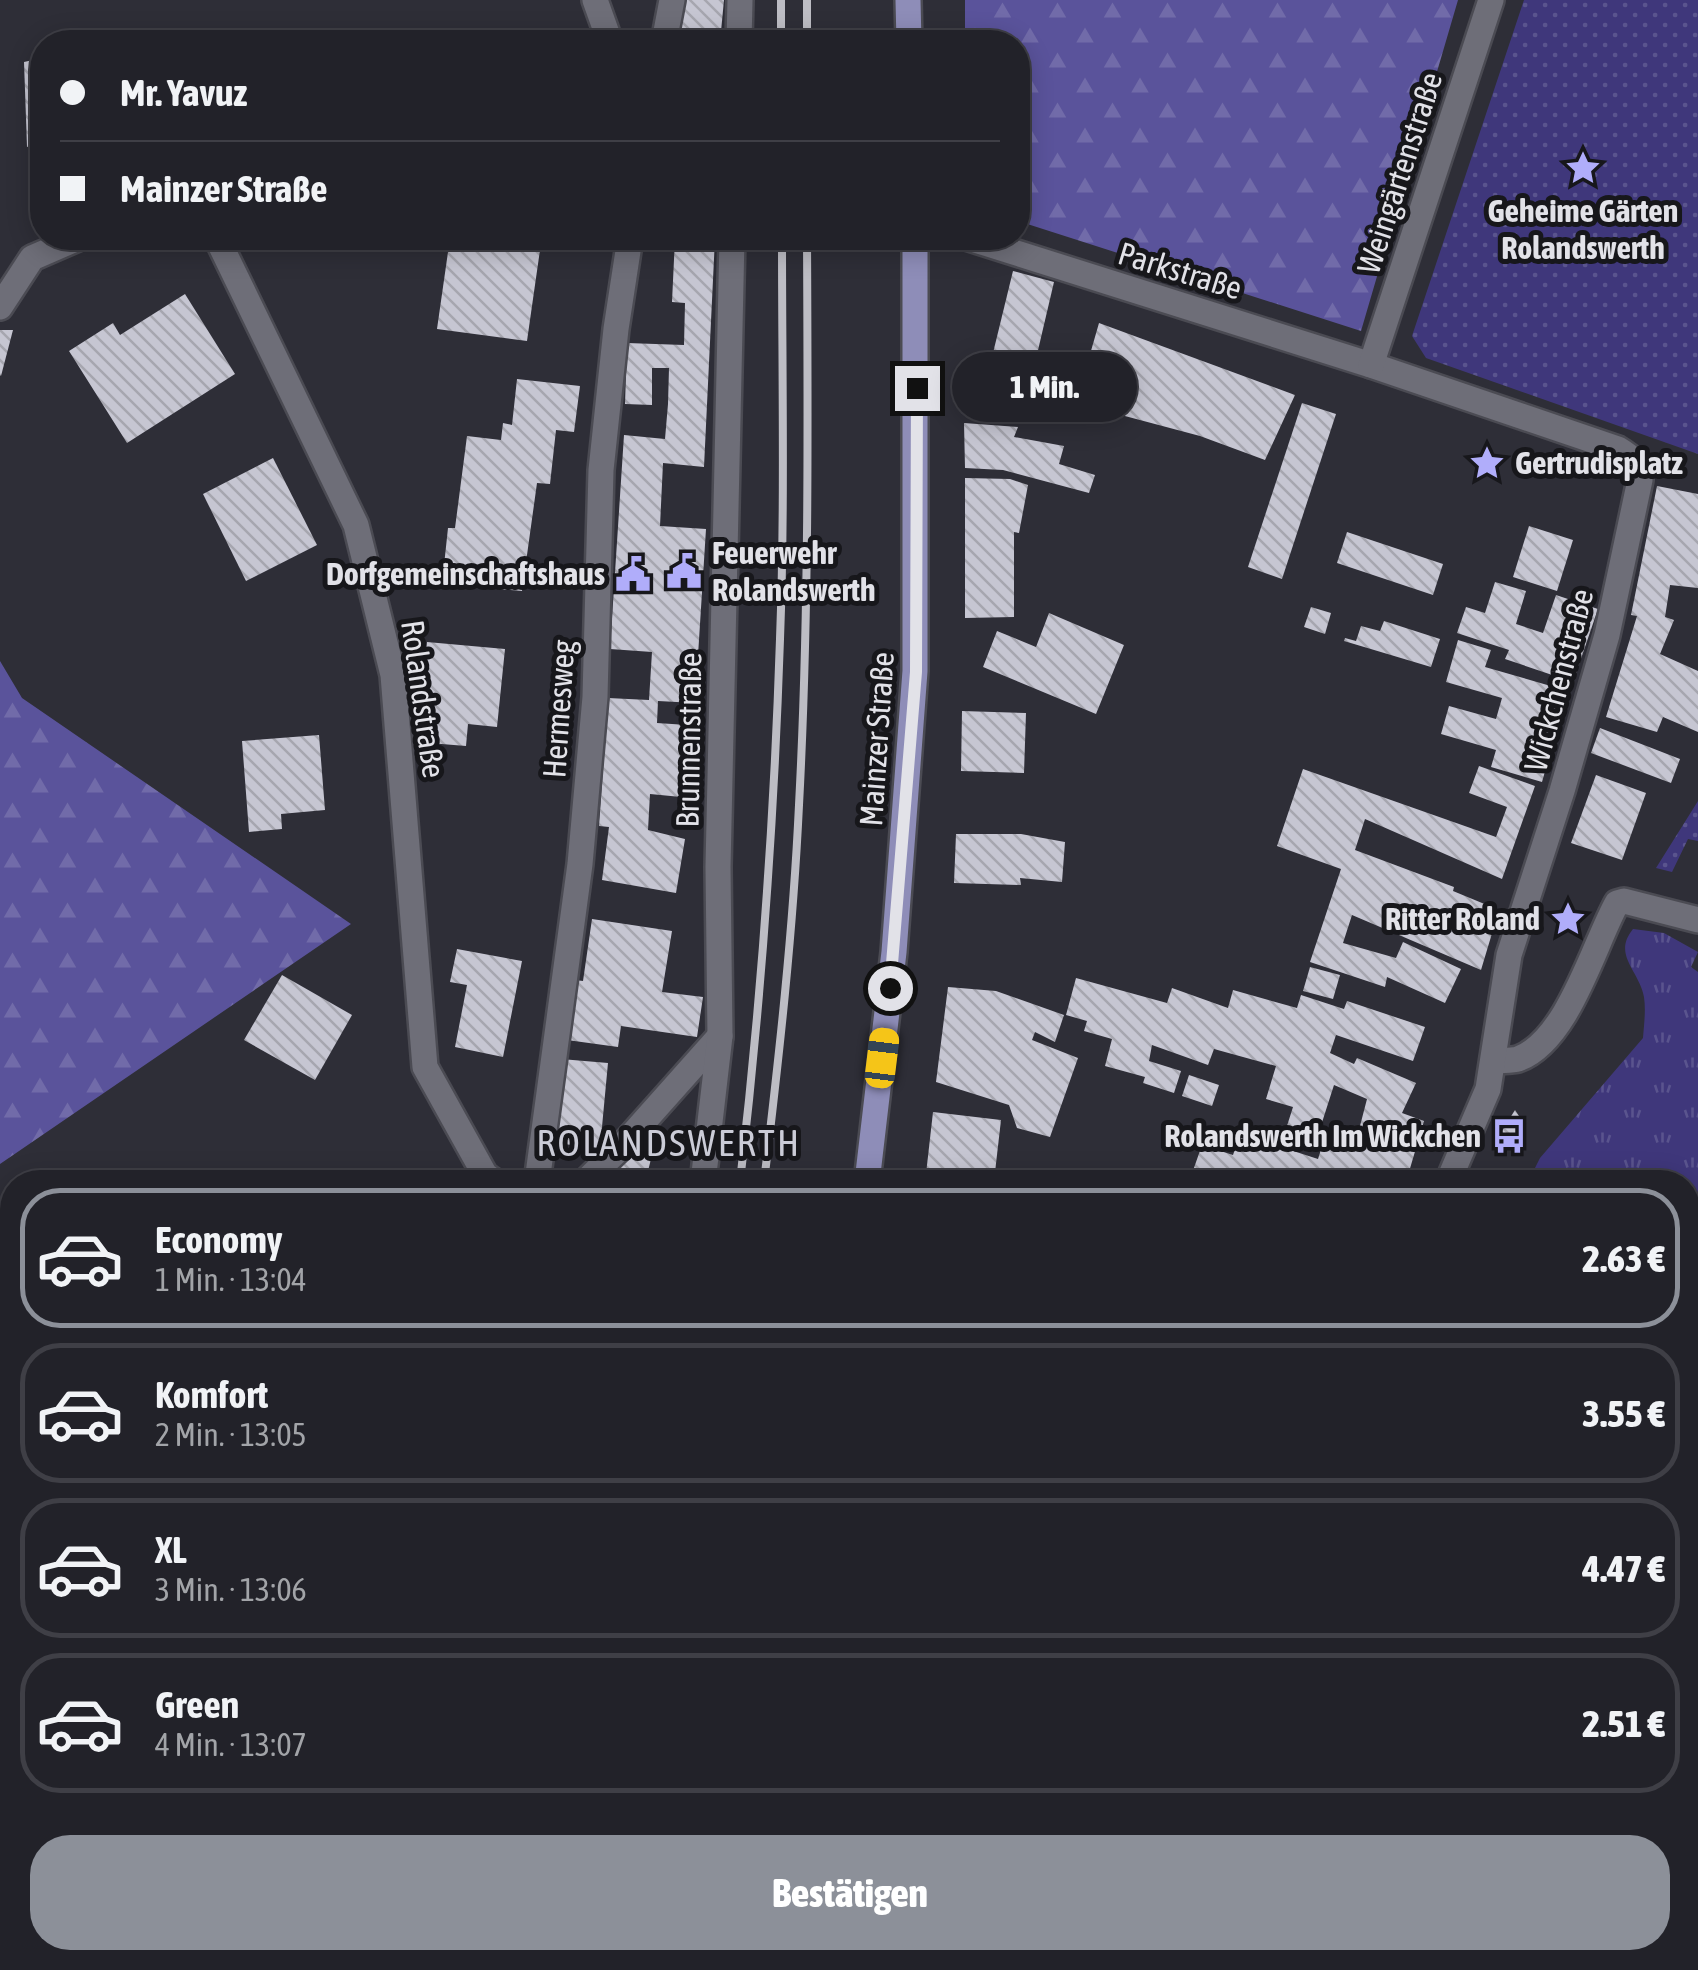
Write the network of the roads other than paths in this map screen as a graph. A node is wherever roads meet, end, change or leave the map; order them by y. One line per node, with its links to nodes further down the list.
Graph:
1 (595, 0): 6 (street)
2 (672, 0): 7 (street)
3 (740, 0): 8 (street)
4 (908, 0): 9 (main road)
5 (1491, 0): 17 (street, Weingärtenstraße)
6 (606, 30)
7 (666, 30)
8 (739, 30)
9 (909, 30)
10 (50, 250): 16 (street)
11 (223, 250): 21 (street, Rolandstraße)
12 (628, 250): 22 (street, Hermesweg)
13 (732, 250): 19 (street, Brunnenstraße)
14 (915, 250): 25 (main road, Mainzer Straße)
15 (1007, 250): 17 (street, Parkstraße)
16 (0, 307)
17 (1371, 366): 20 (street, Wickchenstraße)
18 (1698, 920): 20 (street)
19 (720, 1036): 23 (street); 24 (street, Brunnenstraße)
20 (1495, 1061): 26 (street, Wickchenstraße)
21 (483, 1170)
22 (539, 1170)
23 (598, 1170)
24 (704, 1170)
25 (868, 1170)
26 (1454, 1170)

